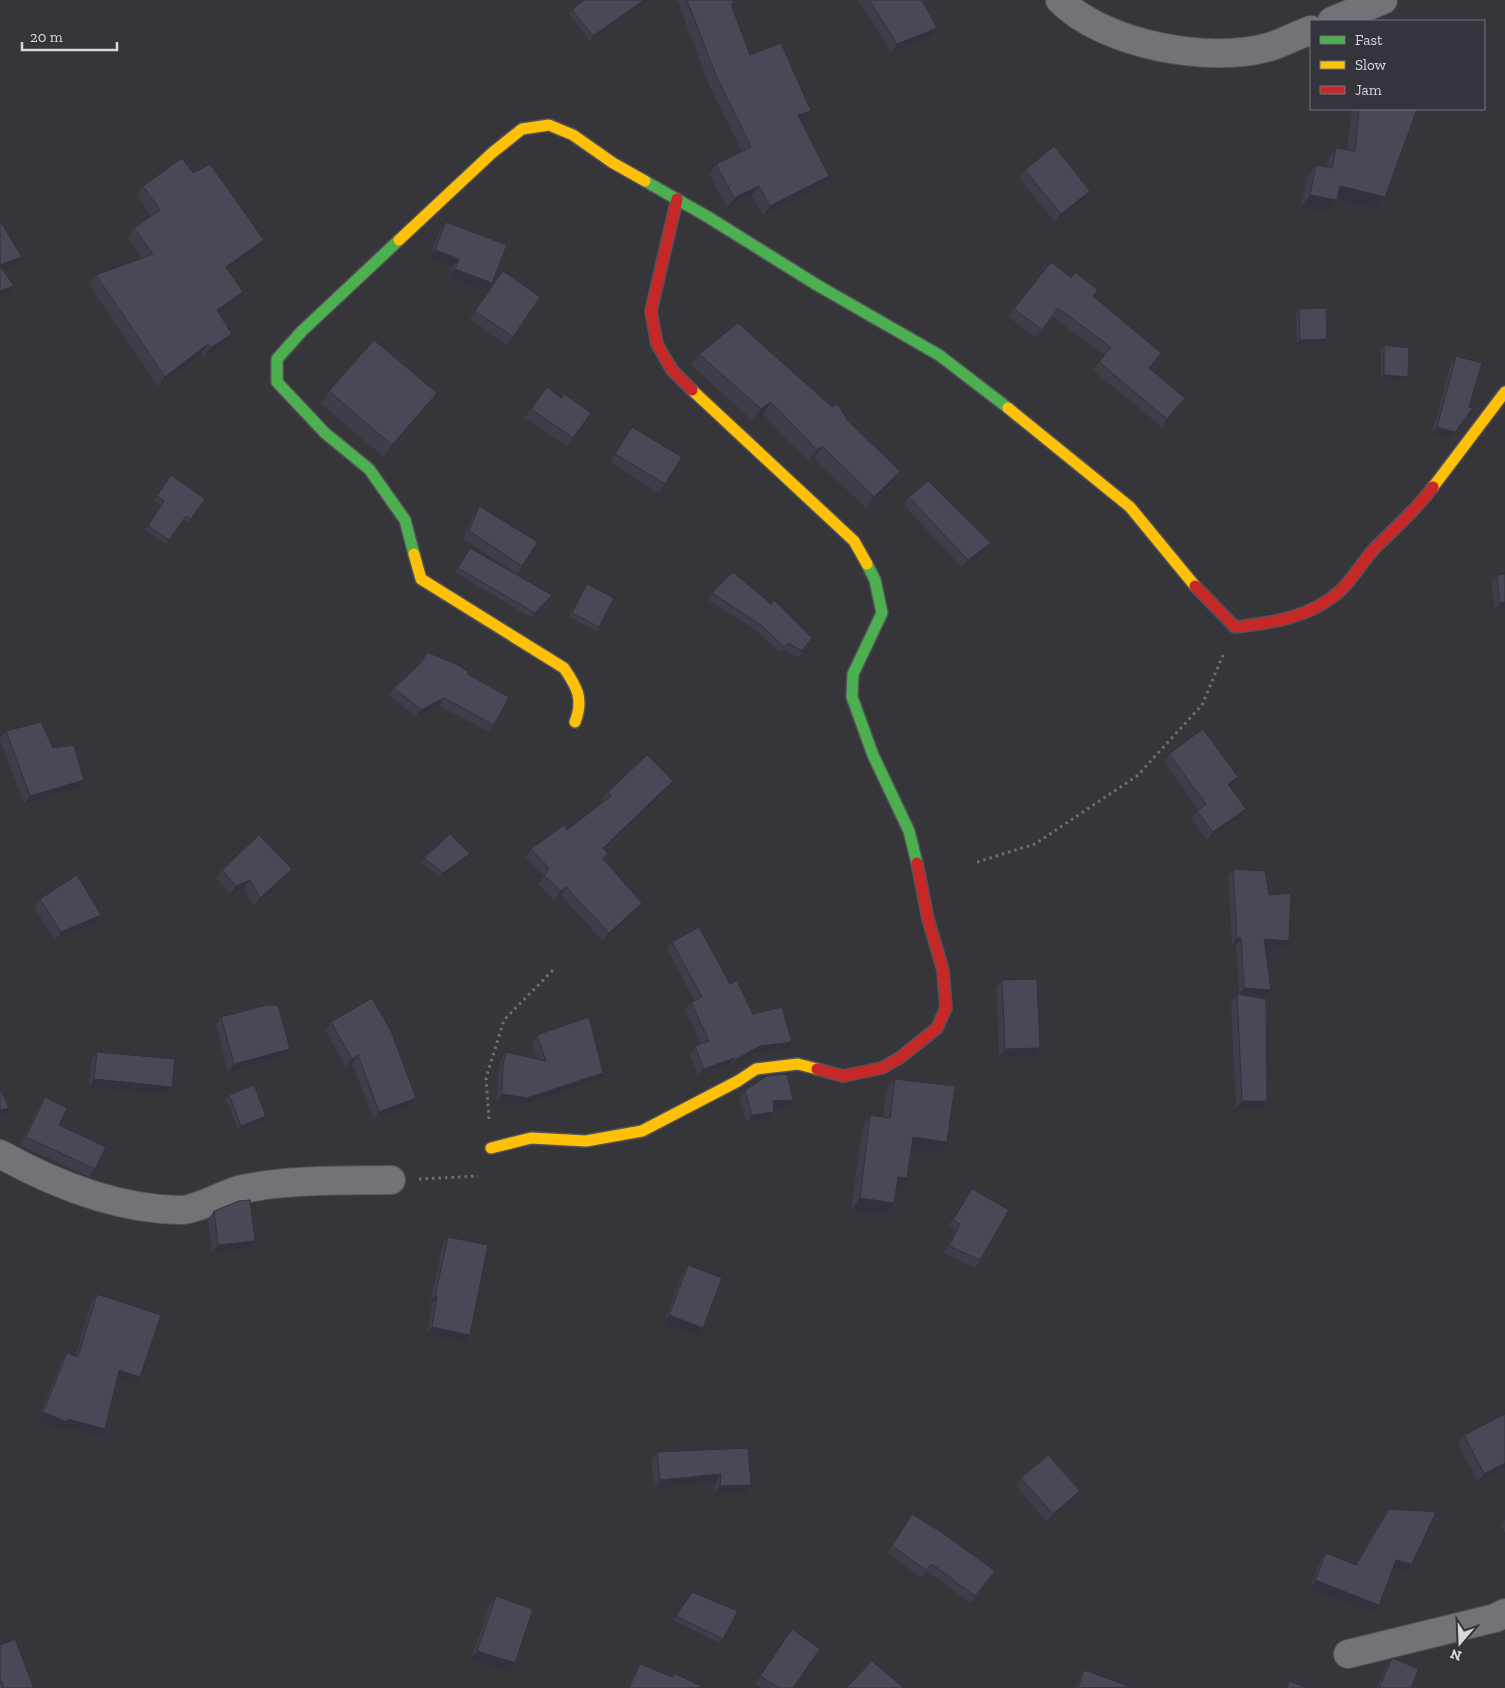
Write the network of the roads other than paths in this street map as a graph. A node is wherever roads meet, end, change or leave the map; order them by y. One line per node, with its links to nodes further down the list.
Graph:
1 (1060, 0): 4 (street)
2 (1383, 0): 3 (street)
3 (1334, 20)
4 (1310, 30)
5 (677, 199): 6 (street); 7 (street); 8 (street)
6 (1505, 392)
7 (576, 722)
8 (491, 1148)
9 (0, 1154): 10 (street)
10 (391, 1180)
11 (1505, 1612): 12 (street)
12 (1348, 1654)

